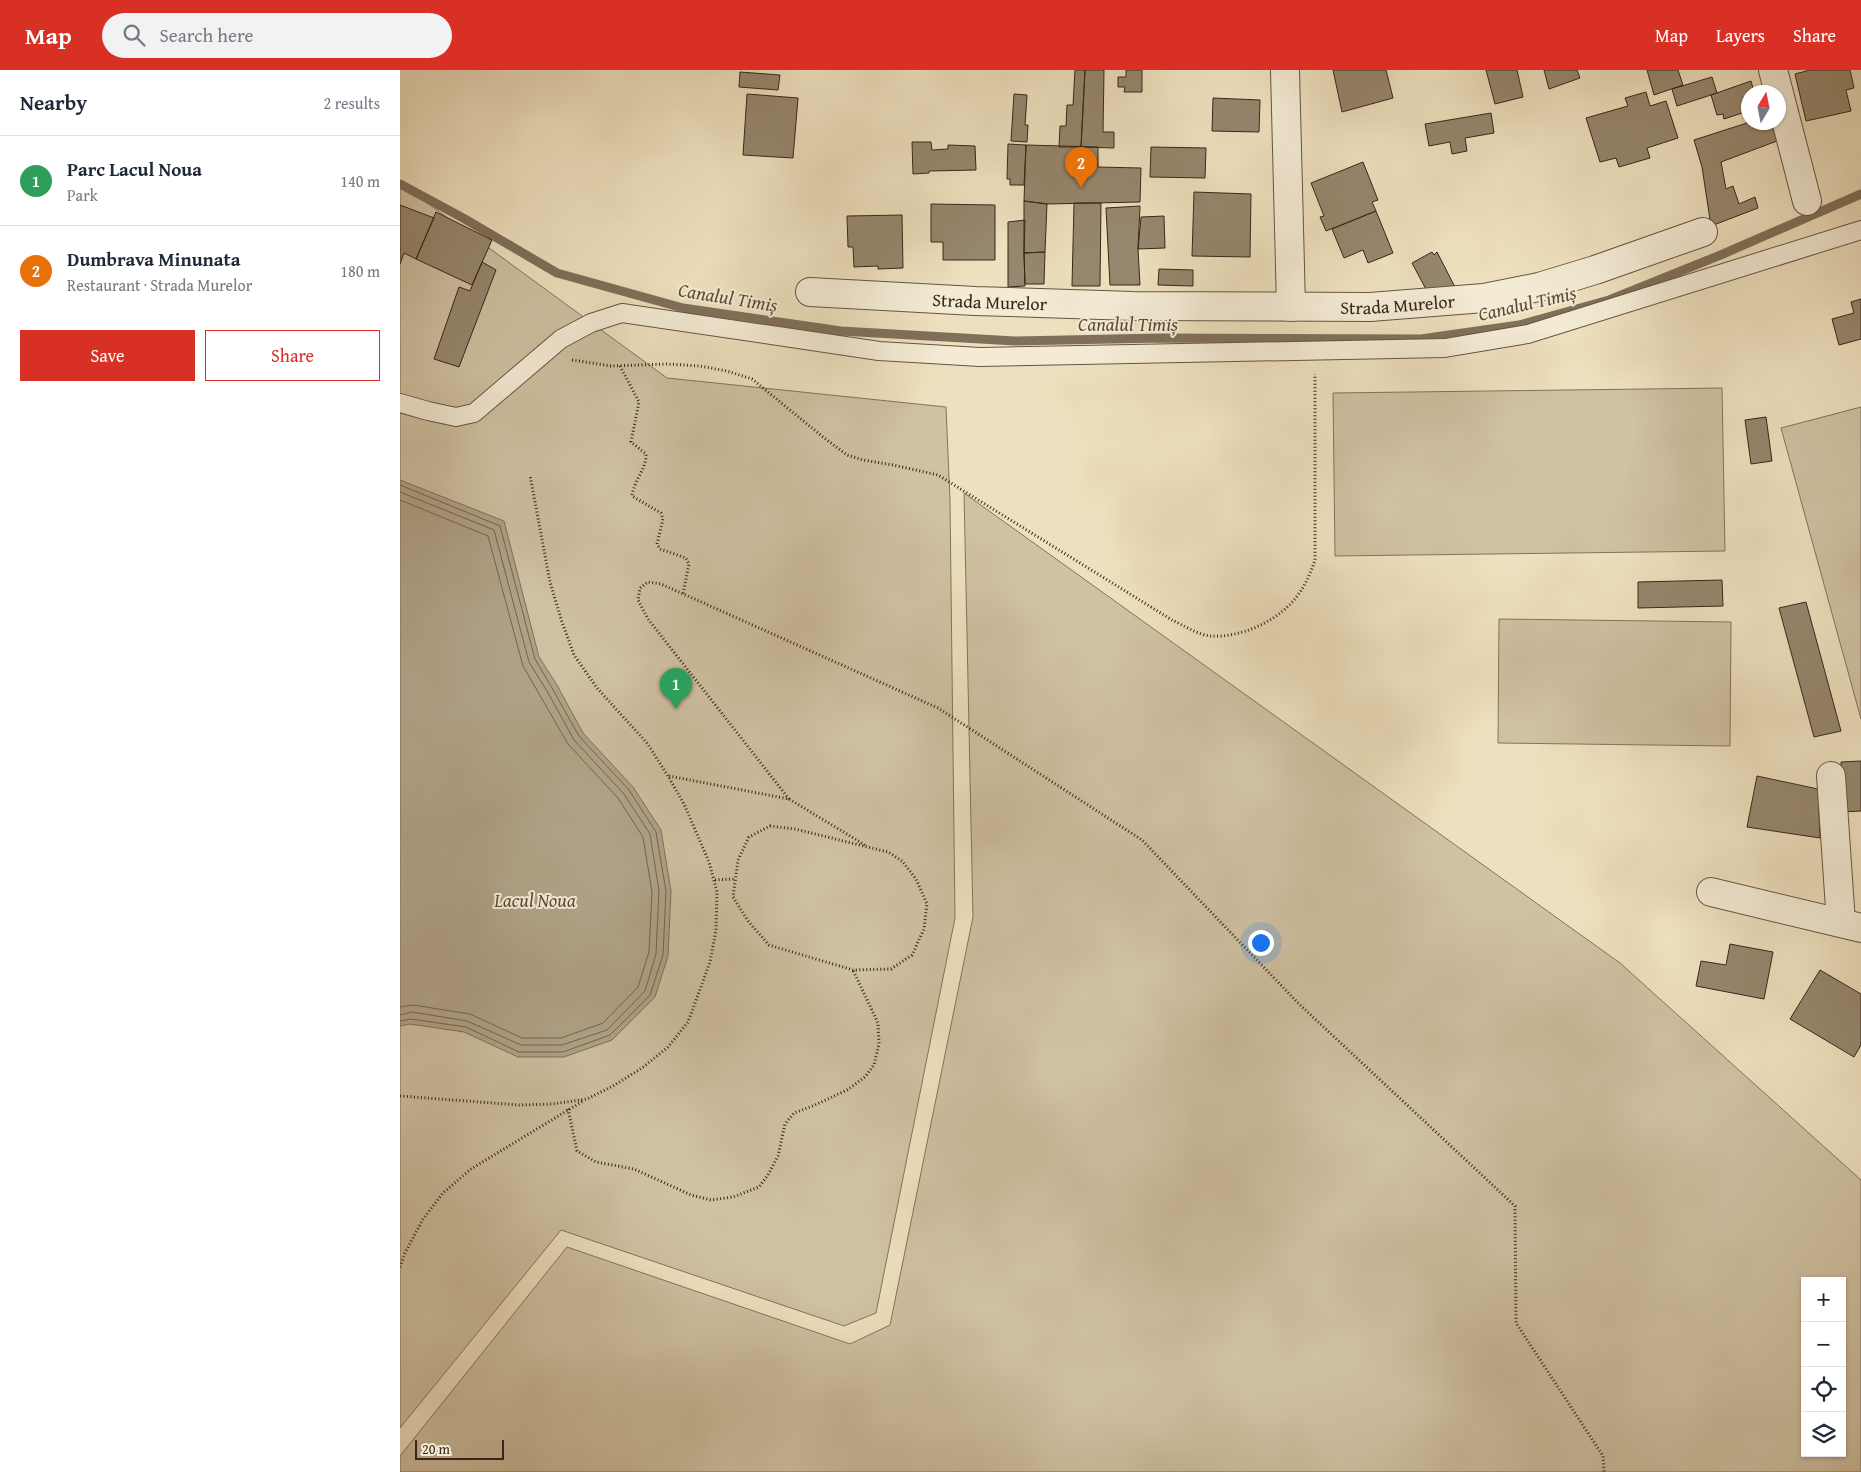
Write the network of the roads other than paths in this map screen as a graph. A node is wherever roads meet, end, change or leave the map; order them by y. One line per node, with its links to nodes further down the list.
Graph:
1 (1285, 70): 7 (street)
2 (1773, 70): 3 (street)
3 (1807, 201)
4 (1861, 230): 8 (lane)
5 (1703, 232): 7 (street, Strada Murelor)
6 (810, 292): 7 (street, Strada Murelor)
7 (1291, 307)
8 (400, 403)
9 (1830, 776): 11 (street)
10 (1711, 892): 11 (street)
11 (1851, 926)

